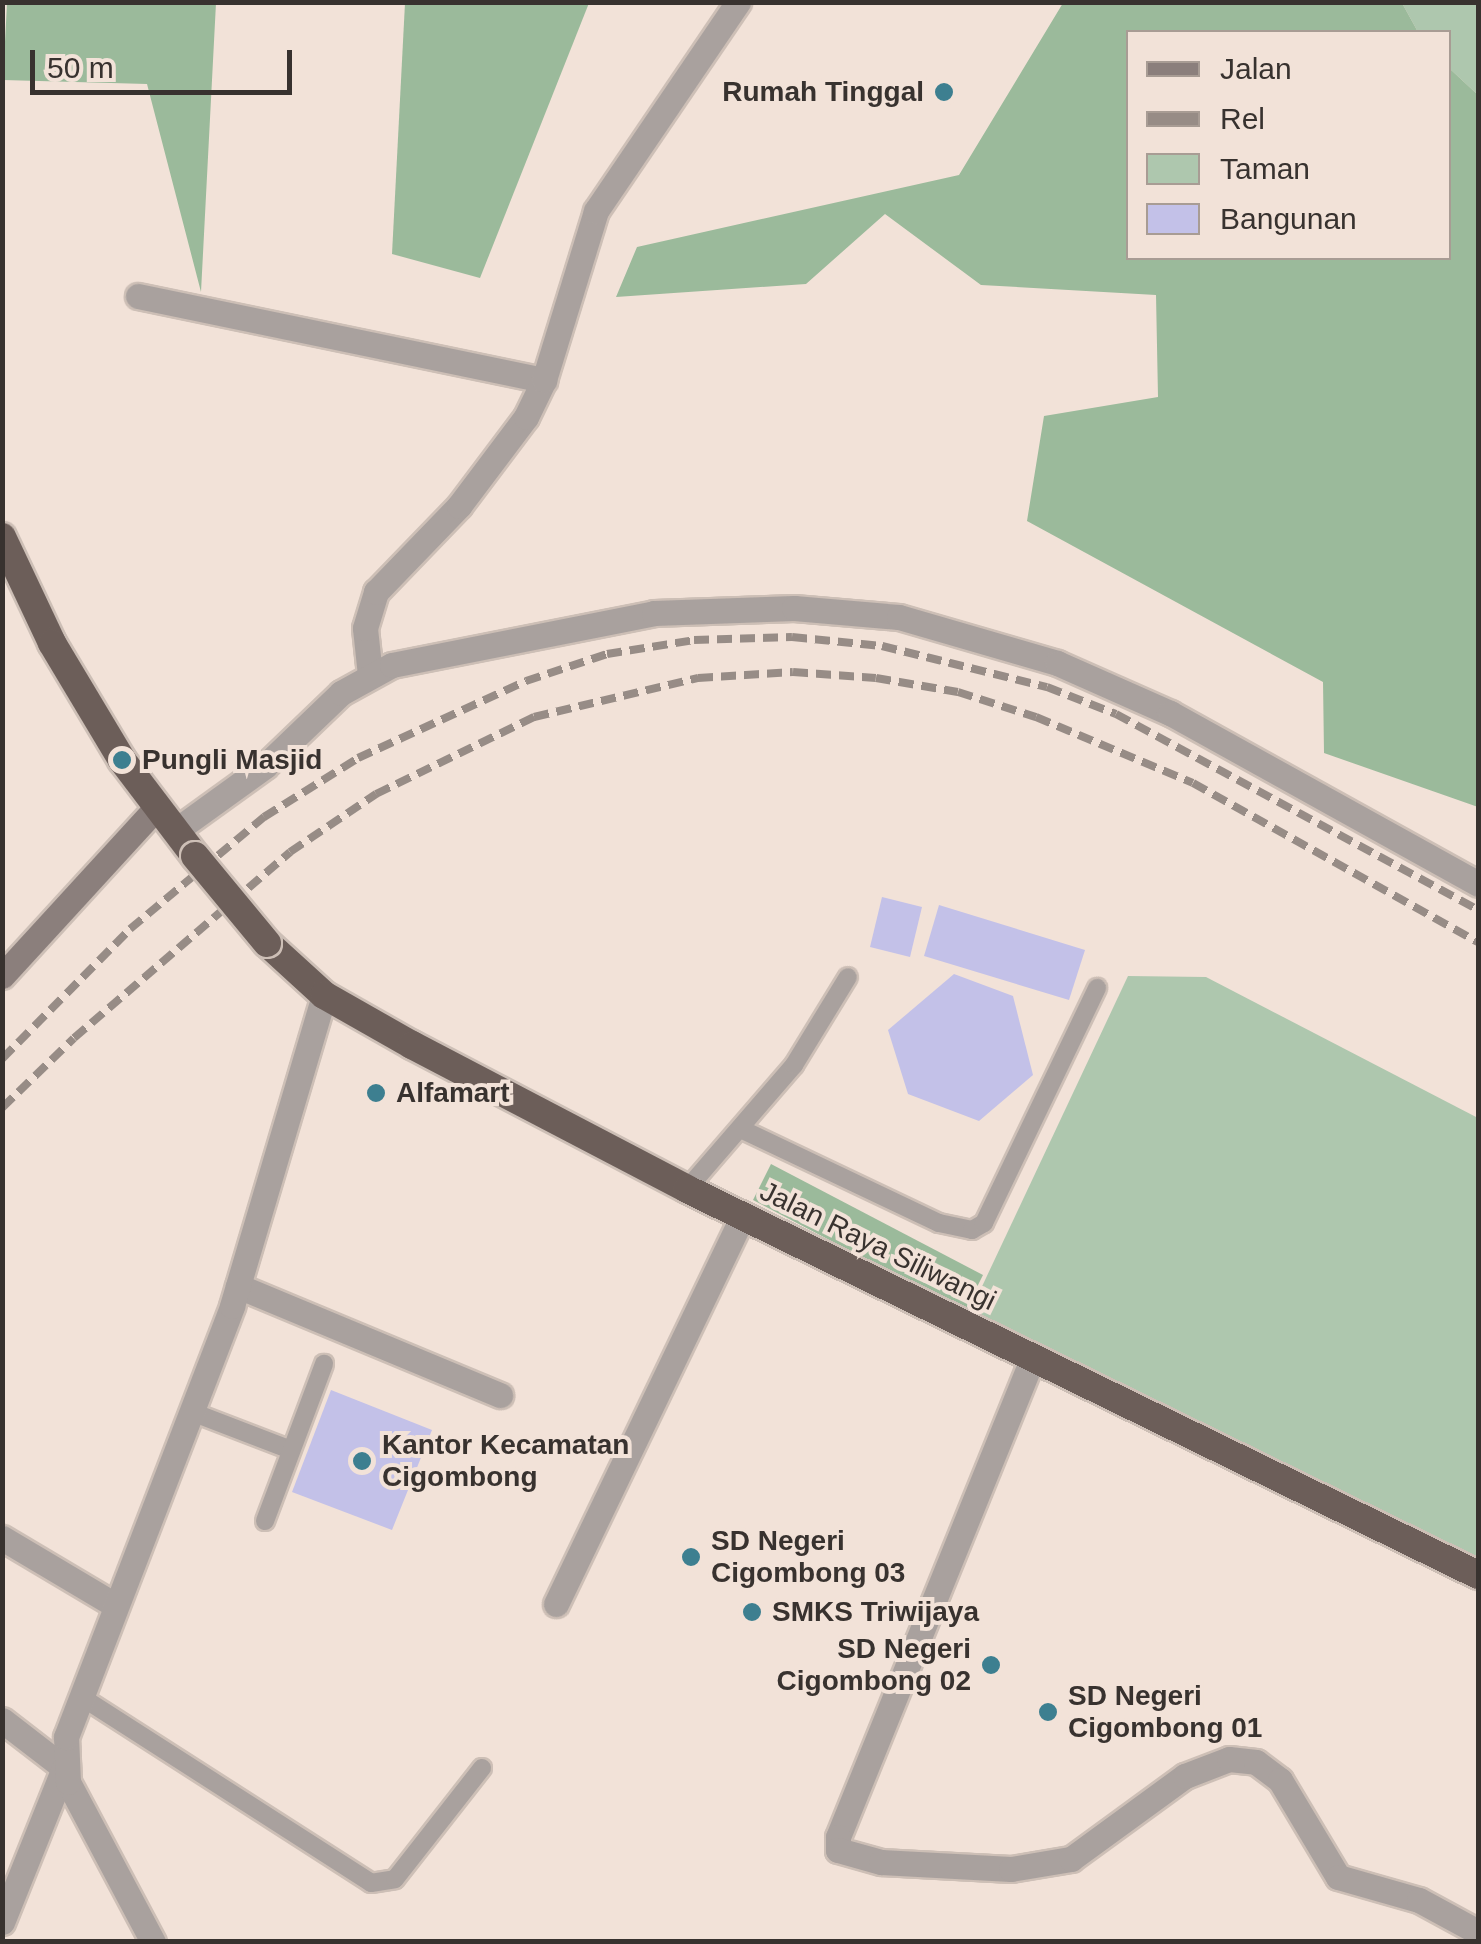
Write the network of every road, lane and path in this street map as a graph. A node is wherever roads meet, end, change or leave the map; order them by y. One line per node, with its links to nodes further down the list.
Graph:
1 (738, 2): 3 (street)
2 (138, 296): 3 (street)
3 (544, 380): 5 (street)
4 (2, 537): 6 (highway, Jalan Raya Siliwangi)
5 (370, 675): 7 (street); 8 (street)
6 (157, 808): 7 (highway, Jalan Raya Siliwangi); 9 (main road)
7 (175, 832): 12 (highway, Jalan Raya Siliwangi, bridge)
8 (1478, 884)
9 (2, 976)
10 (848, 977): 13 (lane)
11 (1097, 988): 13 (lane)
12 (324, 994): 14 (highway, Jalan Raya Siliwangi); 16 (street)
13 (743, 1130): 14 (lane)
14 (687, 1189): 15 (highway, Jalan Raya Siliwangi)
15 (743, 1216): 17 (highway, Jalan Raya Siliwangi); 25 (street)
16 (238, 1286): 19 (street); 20 (street)
17 (1033, 1358): 24 (highway, Jalan Raya Siliwangi); 32 (street)
18 (324, 1364): 21 (lane)
19 (500, 1395)
20 (192, 1412): 21 (lane); 26 (street)
21 (292, 1450): 22 (lane)
22 (265, 1522)
23 (2, 1538): 26 (street)
24 (1478, 1576)
25 (556, 1604)
26 (115, 1605): 27 (street)
27 (80, 1696): 29 (street); 30 (lane)
28 (2, 1720): 29 (street)
29 (64, 1768): 31 (street); 33 (street)
30 (482, 1768)
31 (2, 1922)
32 (1478, 1932)
33 (153, 1942)

